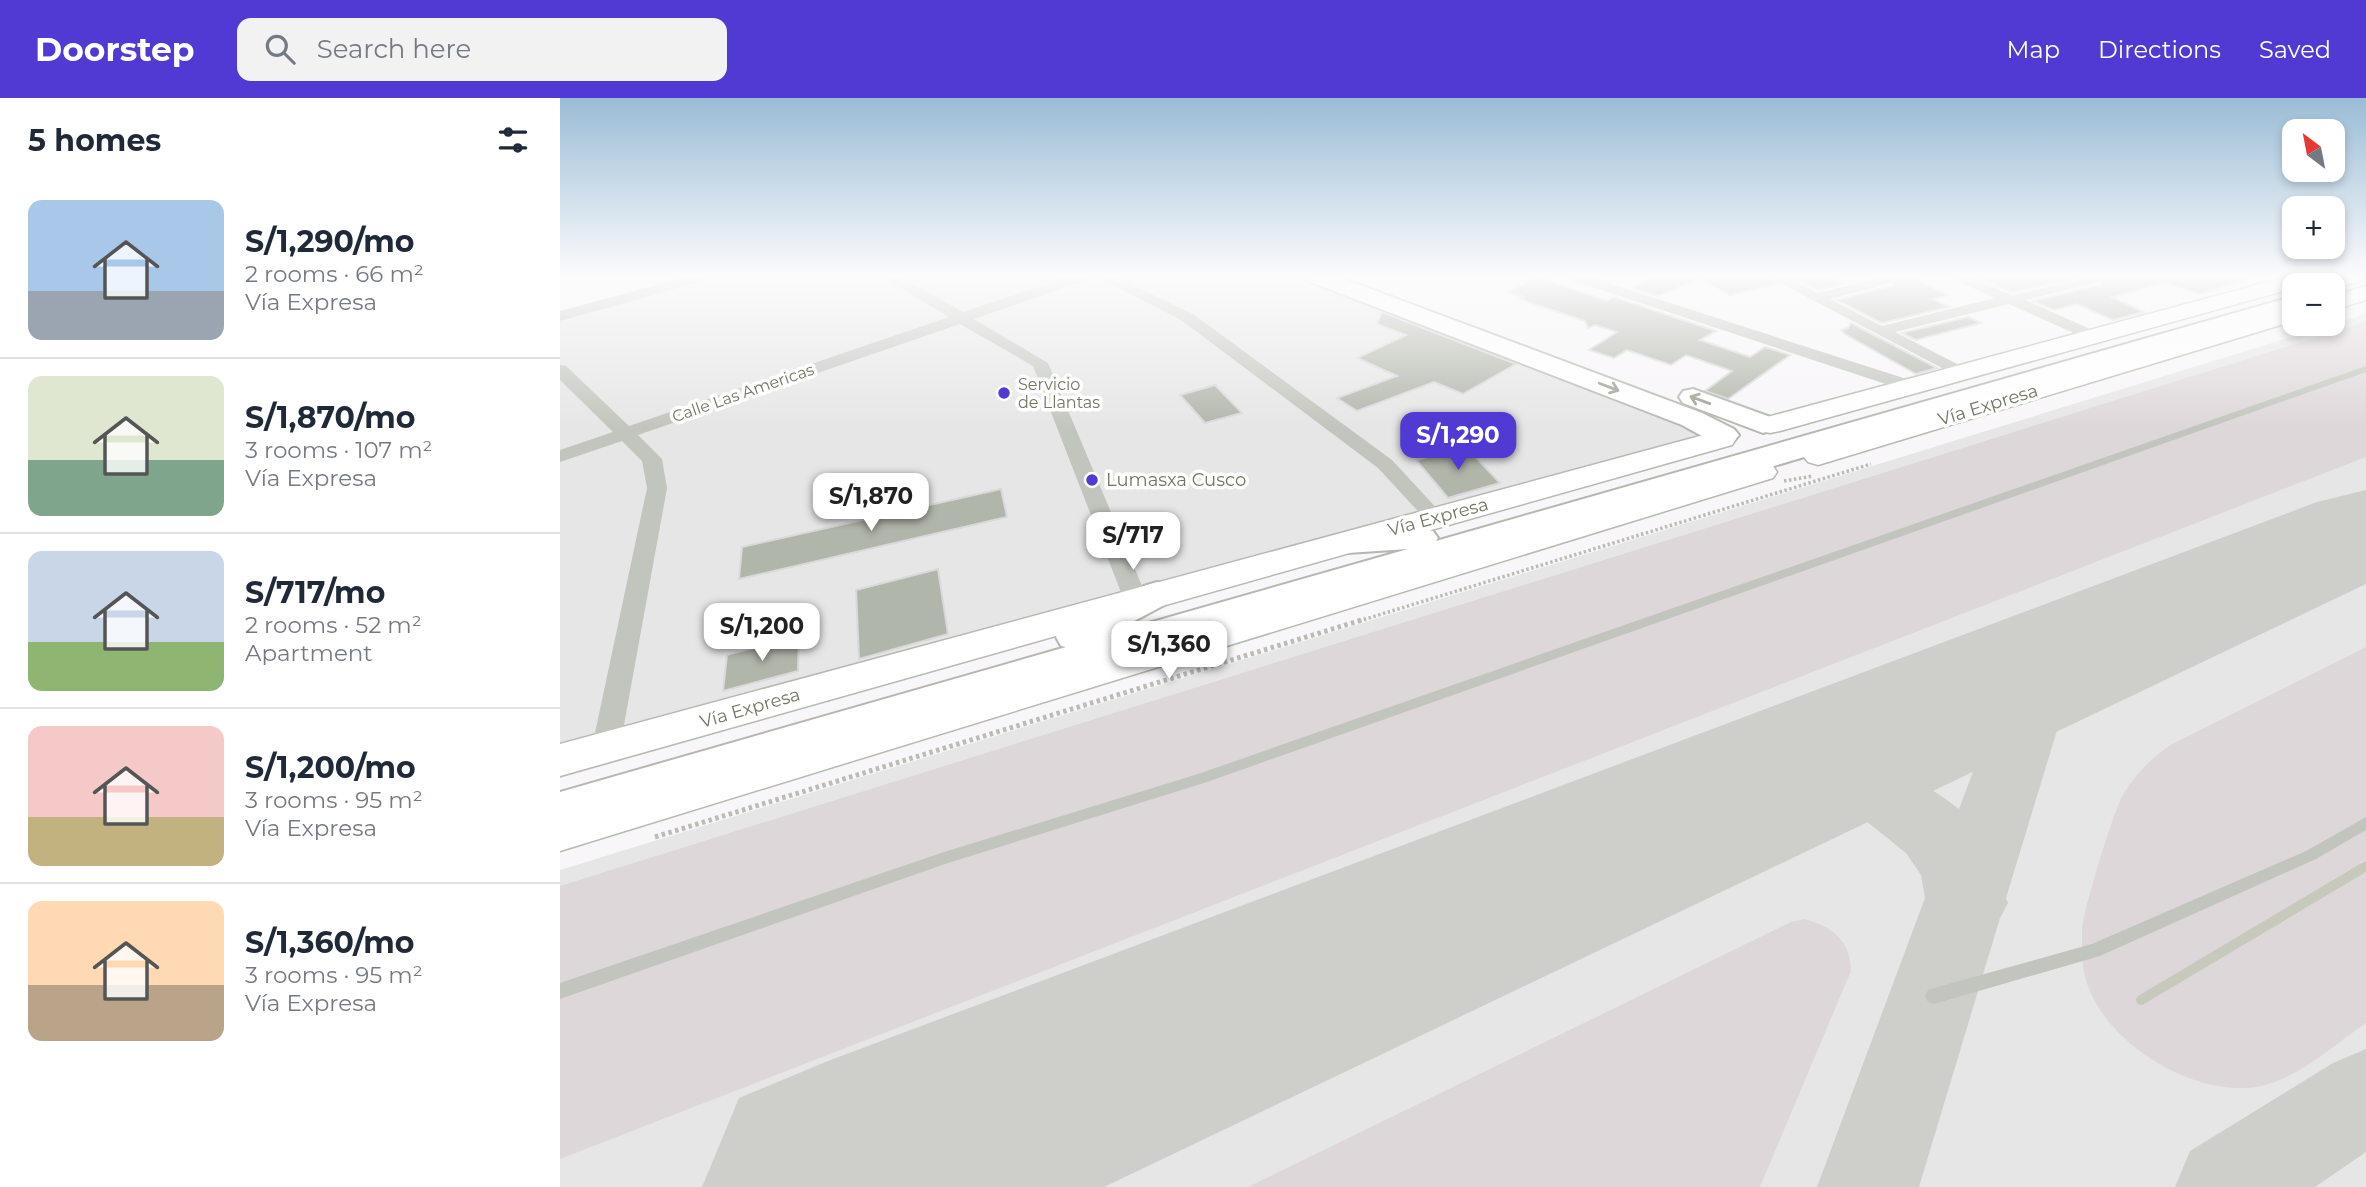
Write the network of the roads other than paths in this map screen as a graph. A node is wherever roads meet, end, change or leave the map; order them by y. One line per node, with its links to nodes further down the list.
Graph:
1 (936, 327): 19 (street, Calle Las Americas)
2 (981, 327): 25 (street)
3 (1200, 327): 23 (street)
4 (1451, 327): 21 (main road, one-way to 21)
5 (1496, 327): 20 (main road, one-way to 5)
6 (1735, 327): 18 (street)
7 (1873, 327): 13 (street)
8 (1898, 327): 13 (street)
9 (2073, 327): 14 (street)
10 (2143, 327): 14 (main road, Vía Expresa)
11 (2172, 327): 20 (main road, Vía Expresa)
12 (2252, 327): 20 (main road, Vía Expresa)
13 (1881, 331): 17 (street)
14 (2093, 336): 17 (main road, Vía Expresa)
15 (2366, 369): 34 (lane)
16 (560, 370): 19 (street)
17 (1959, 372): 18 (main road, Vía Expresa)
18 (1910, 386): 20 (main road, Vía Expresa)
19 (625, 433): 22 (street, Calle Las Americas); 28 (street)
20 (1792, 436): 21 (main road, Vía Expresa); 21 (main road, Vía Expresa)
21 (1734, 453): 23 (main road, Vía Expresa); 24 (main road, Vía Expresa)
22 (560, 456)
23 (1431, 536): 24 (main road); 25 (main road, Vía Expresa); 26 (main road, Vía Expresa)
24 (1376, 588): 27 (main road, Vía Expresa)
25 (1146, 597): 26 (main road); 28 (main road, Vía Expresa)
26 (1078, 647): 27 (main road); 30 (main road, Vía Expresa); 31 (main road, Vía Expresa)
27 (1180, 647): 33 (main road, Vía Expresa)
28 (606, 747): 29 (main road, Vía Expresa)
29 (560, 760)
30 (560, 784)
31 (560, 810)
32 (2366, 823): 35 (lane)
33 (560, 833)
34 (560, 991)
35 (1934, 996)

